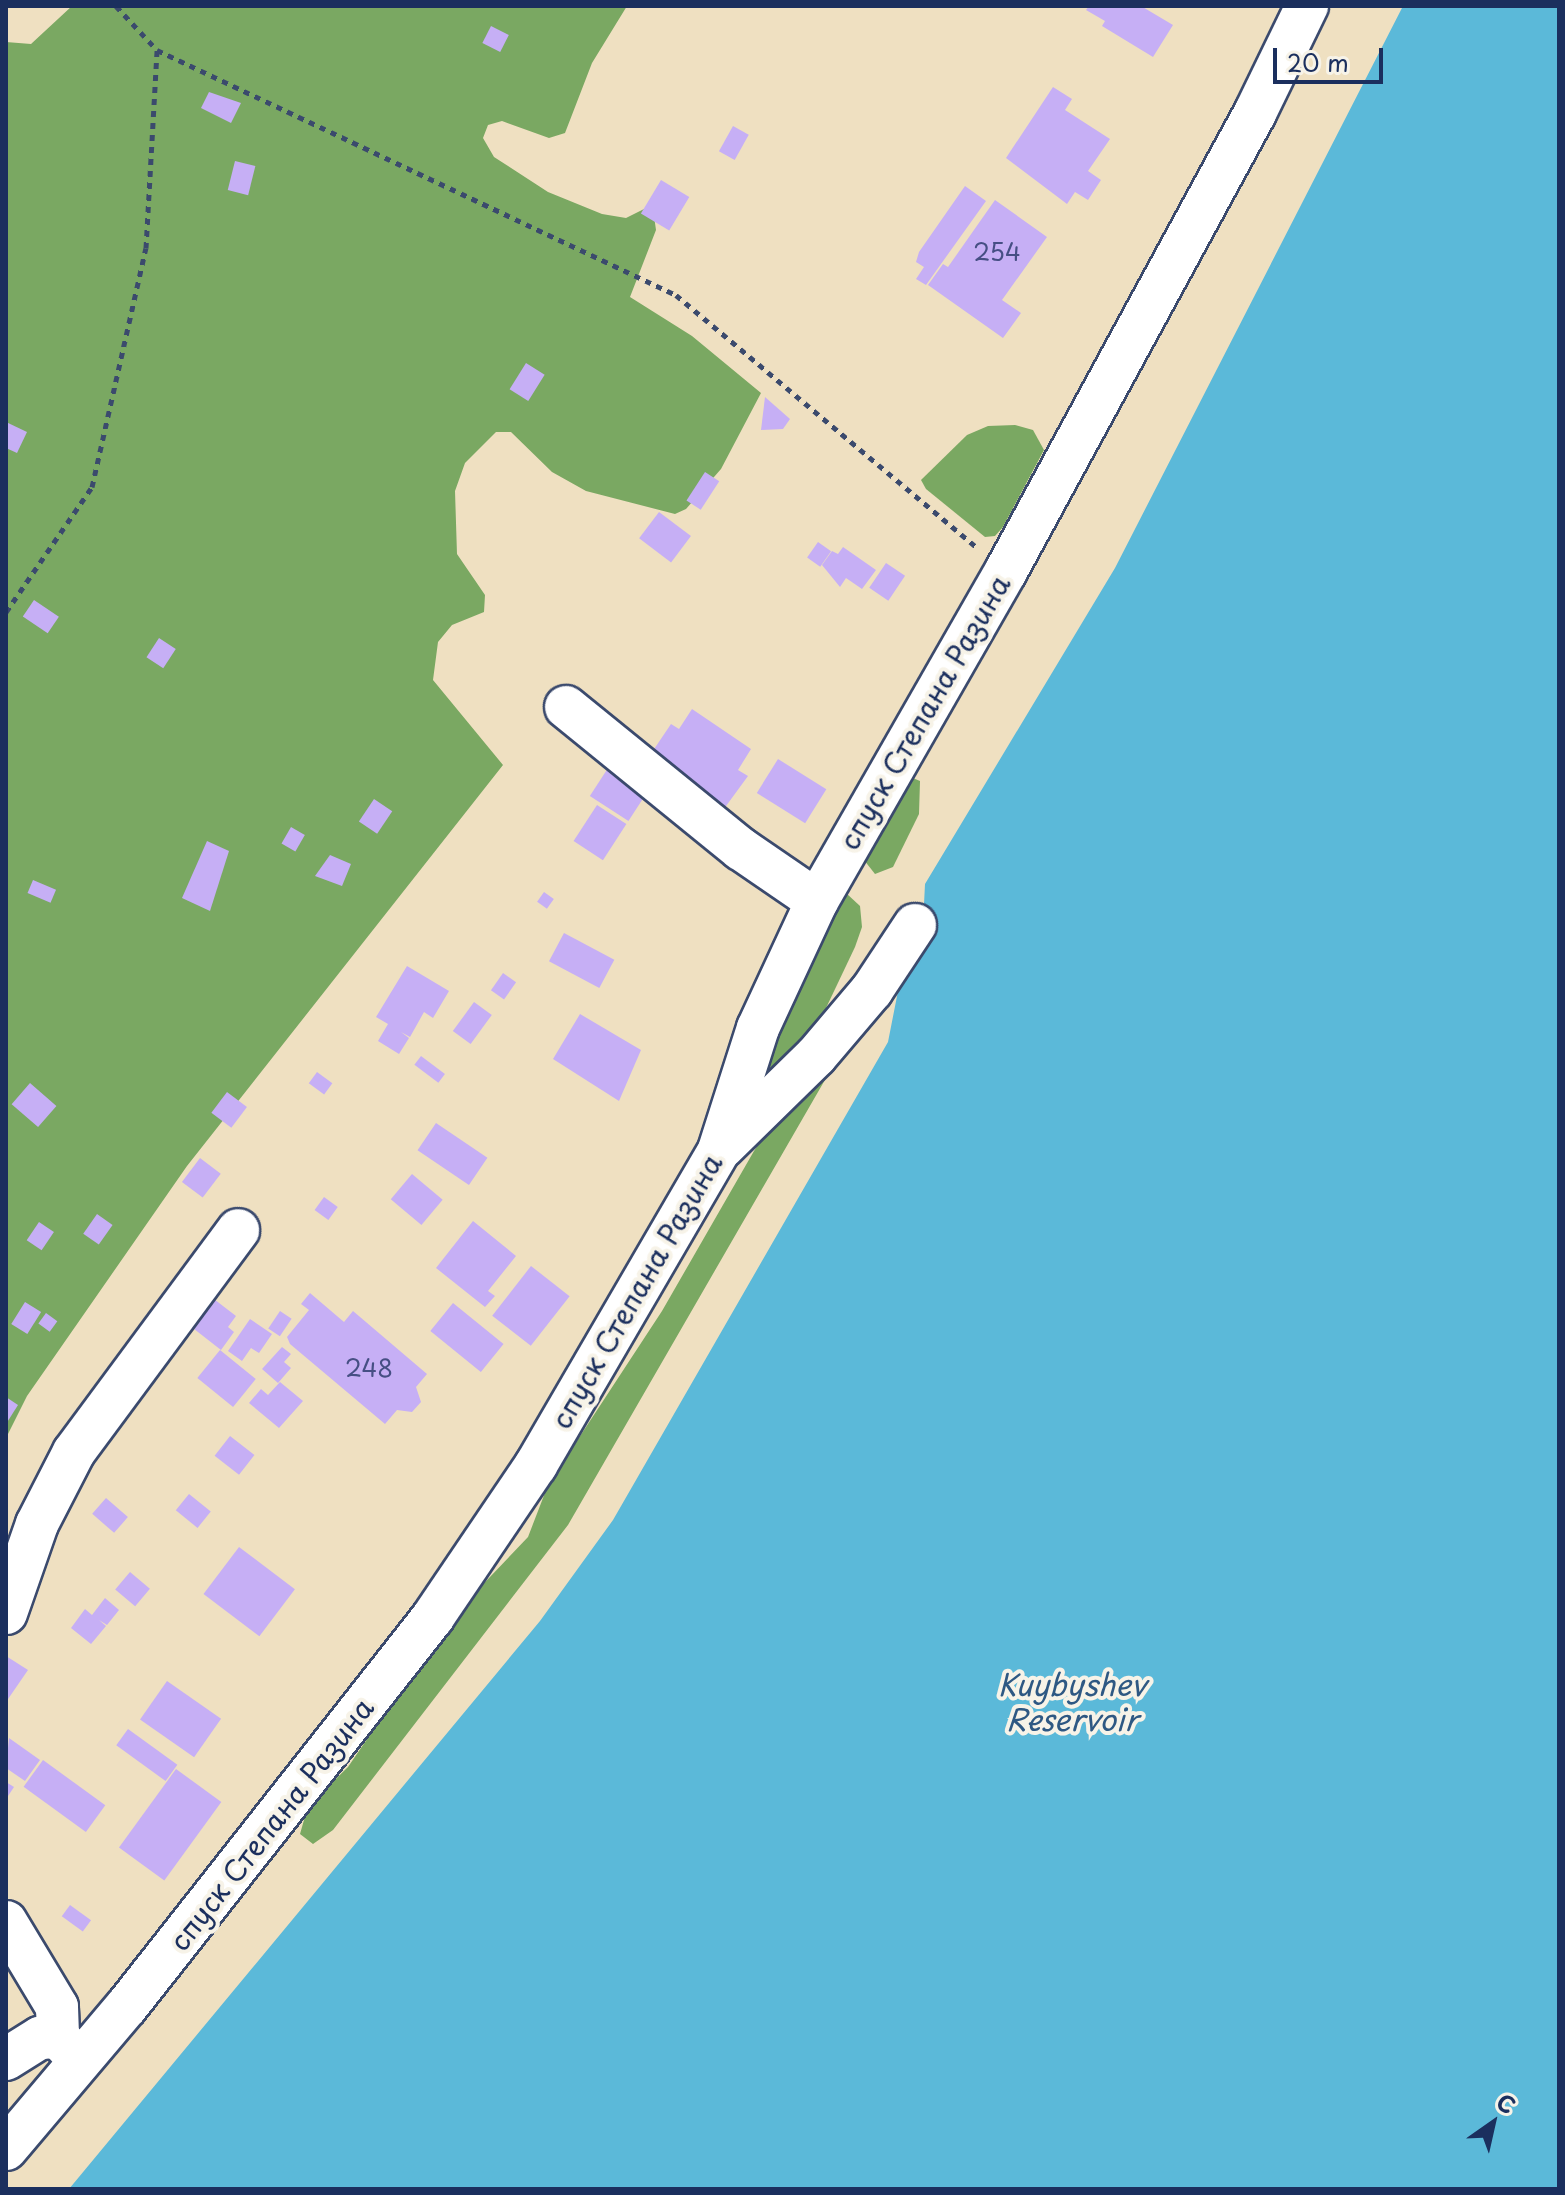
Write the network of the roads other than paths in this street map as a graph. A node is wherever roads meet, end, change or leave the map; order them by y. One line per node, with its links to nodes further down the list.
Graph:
1 (1307, 6): 3 (street, спуск Степана Разина)
2 (566, 707): 3 (street)
3 (817, 901): 5 (street, спуск Степана Разина)
4 (915, 925): 5 (street)
5 (719, 1150): 9 (street, спуск Степана Разина)
6 (238, 1230): 7 (street)
7 (6, 1613)
8 (6, 1922): 9 (street)
9 (69, 2049): 10 (street); 11 (street, спуск Степана Разина)
10 (6, 2059)
11 (6, 2149)

